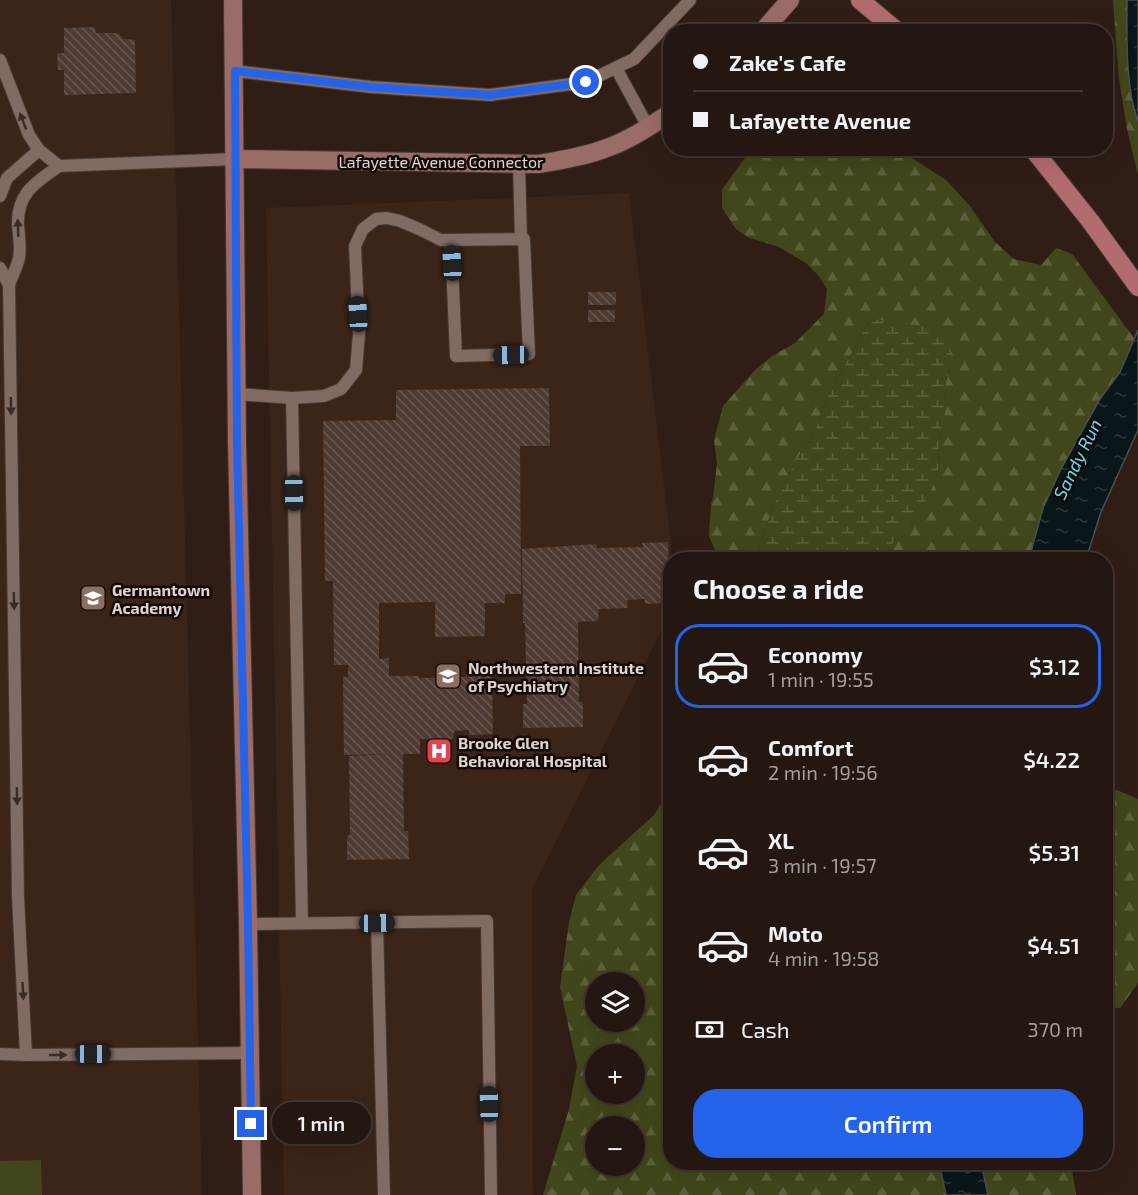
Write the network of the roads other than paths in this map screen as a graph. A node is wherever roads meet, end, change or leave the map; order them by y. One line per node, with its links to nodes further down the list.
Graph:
1 (233, 0): 11 (main road)
2 (690, 0): 5 (lane)
3 (790, 0): 6 (main road)
4 (860, 0): 7 (main road)
5 (668, 24)
6 (769, 24)
7 (888, 24)
8 (663, 29): 10 (lane)
9 (0, 60): 14 (lane, one-way to 9)
10 (616, 68): 11 (lane); 13 (lane)
11 (235, 71): 16 (main road)
12 (663, 117): 13 (main road, Lafayette Avenue Connector)
13 (648, 127): 17 (main road, Lafayette Avenue Connector)
14 (39, 150): 18 (lane); 19 (lane)
15 (1038, 156): 23 (main road)
16 (236, 159): 17 (main road, Lafayette Avenue Connector); 18 (lane); 25 (main road)
17 (519, 164): 20 (lane)
18 (59, 166): 24 (lane, one-way to 18)
19 (0, 196)
20 (521, 239): 21 (lane); 21 (lane)
21 (451, 240): 26 (lane)
22 (0, 268): 24 (lane)
23 (1135, 283)
24 (4, 285): 32 (lane, one-way to 32)
25 (237, 394): 26 (lane); 29 (main road)
26 (292, 398): 27 (lane)
27 (302, 923): 28 (lane); 29 (lane)
28 (377, 923): 34 (lane); 35 (lane)
29 (248, 924): 30 (main road)
30 (250, 1053): 32 (lane, one-way to 30); 33 (main road)
31 (0, 1054): 32 (lane)
32 (26, 1055)
33 (252, 1195)
34 (384, 1195)
35 (491, 1195)

